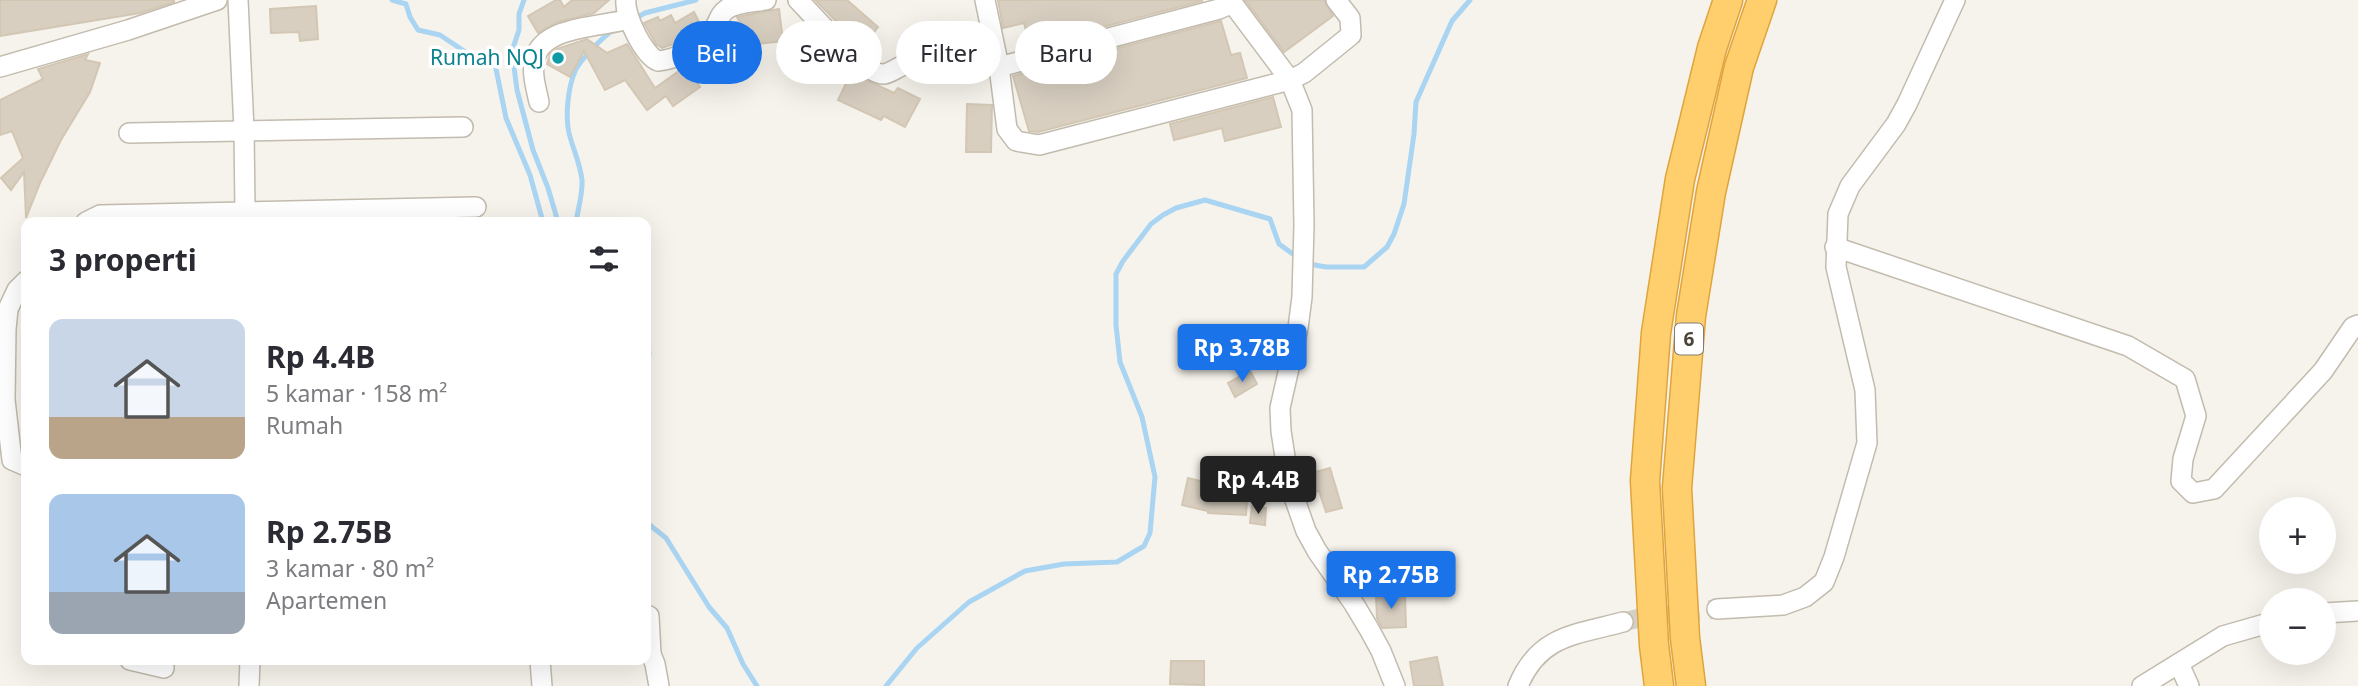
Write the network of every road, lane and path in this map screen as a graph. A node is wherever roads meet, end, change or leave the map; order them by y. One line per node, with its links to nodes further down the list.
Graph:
1 (217, 0): 14 (street)
2 (238, 0): 20 (street)
3 (766, 0): 11 (street)
4 (797, 0): 15 (street)
5 (985, 0): 12 (street)
6 (1336, 0): 16 (street)
7 (1728, 0): 49 (highway, 6)
8 (1762, 0): 50 (highway, 6)
9 (1955, 0): 27 (street)
10 (1232, 2): 13 (street); 16 (street)
11 (629, 16): 18 (street)
12 (989, 21)
13 (1001, 66)
14 (0, 67)
15 (896, 69)
16 (1290, 80): 17 (street); 47 (street)
17 (1001, 82)
18 (539, 102)
19 (463, 127): 20 (street)
20 (244, 131): 21 (street); 26 (street)
21 (129, 133)
22 (476, 207): 23 (street)
23 (312, 216): 26 (street)
24 (96, 217): 25 (street)
25 (142, 217)
26 (245, 217)
27 (1835, 247): 30 (street); 33 (street)
28 (21, 286): 29 (street)
29 (4, 309): 31 (street)
30 (2358, 324)
31 (2, 400): 32 (street)
32 (21, 464)
33 (1717, 609)
34 (2358, 611): 35 (street)
35 (2336, 612)
36 (1623, 622): 48 (street)
37 (2259, 626): 39 (street)
38 (651, 658): 46 (street)
39 (2179, 664): 51 (street); 52 (street)
40 (145, 665): 43 (street)
41 (250, 665): 44 (street)
42 (540, 665): 45 (street)
43 (164, 671)
44 (249, 686)
45 (542, 686)
46 (659, 686)
47 (1395, 686)
48 (1518, 686)
49 (1660, 686)
50 (1691, 686)
51 (2142, 686)
52 (2189, 686)

